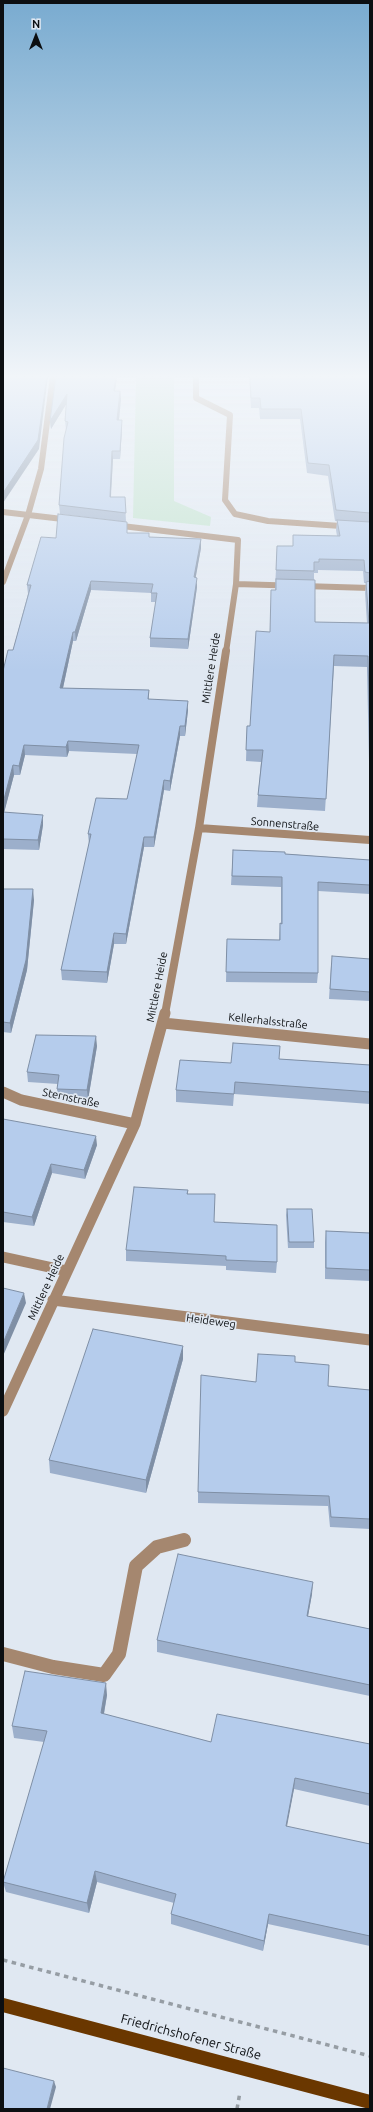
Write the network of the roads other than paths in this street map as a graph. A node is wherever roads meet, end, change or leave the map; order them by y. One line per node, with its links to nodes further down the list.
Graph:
1 (39, 475): 4 (street)
2 (226, 475): 7 (street)
3 (3, 512): 4 (street)
4 (28, 515): 5 (street); 8 (street)
5 (75, 520)
6 (106, 524): 9 (street, Mittlere Heide)
7 (370, 528)
8 (3, 582)
9 (236, 584): 10 (street); 11 (street, Mittlere Heide)
10 (370, 588)
11 (199, 828): 12 (street, Sonnenstraße); 13 (street, Mittlere Heide)
12 (370, 840)
13 (163, 1022): 14 (street, Kellerhalsstraße); 16 (street, Mittlere Heide)
14 (370, 1044)
15 (3, 1092): 16 (street, Sternstraße)
16 (135, 1124): 18 (street, Mittlere Heide)
17 (3, 1257): 18 (street)
18 (67, 1271): 19 (street, Mittlere Heide)
19 (53, 1300): 20 (street, Heideweg); 21 (street, Mittlere Heide)
20 (370, 1340)
21 (3, 1411)
22 (184, 1540): 23 (street)
23 (3, 1654)
24 (3, 2005): 25 (main road, Friedrichshofener Straße)
25 (370, 2102)

